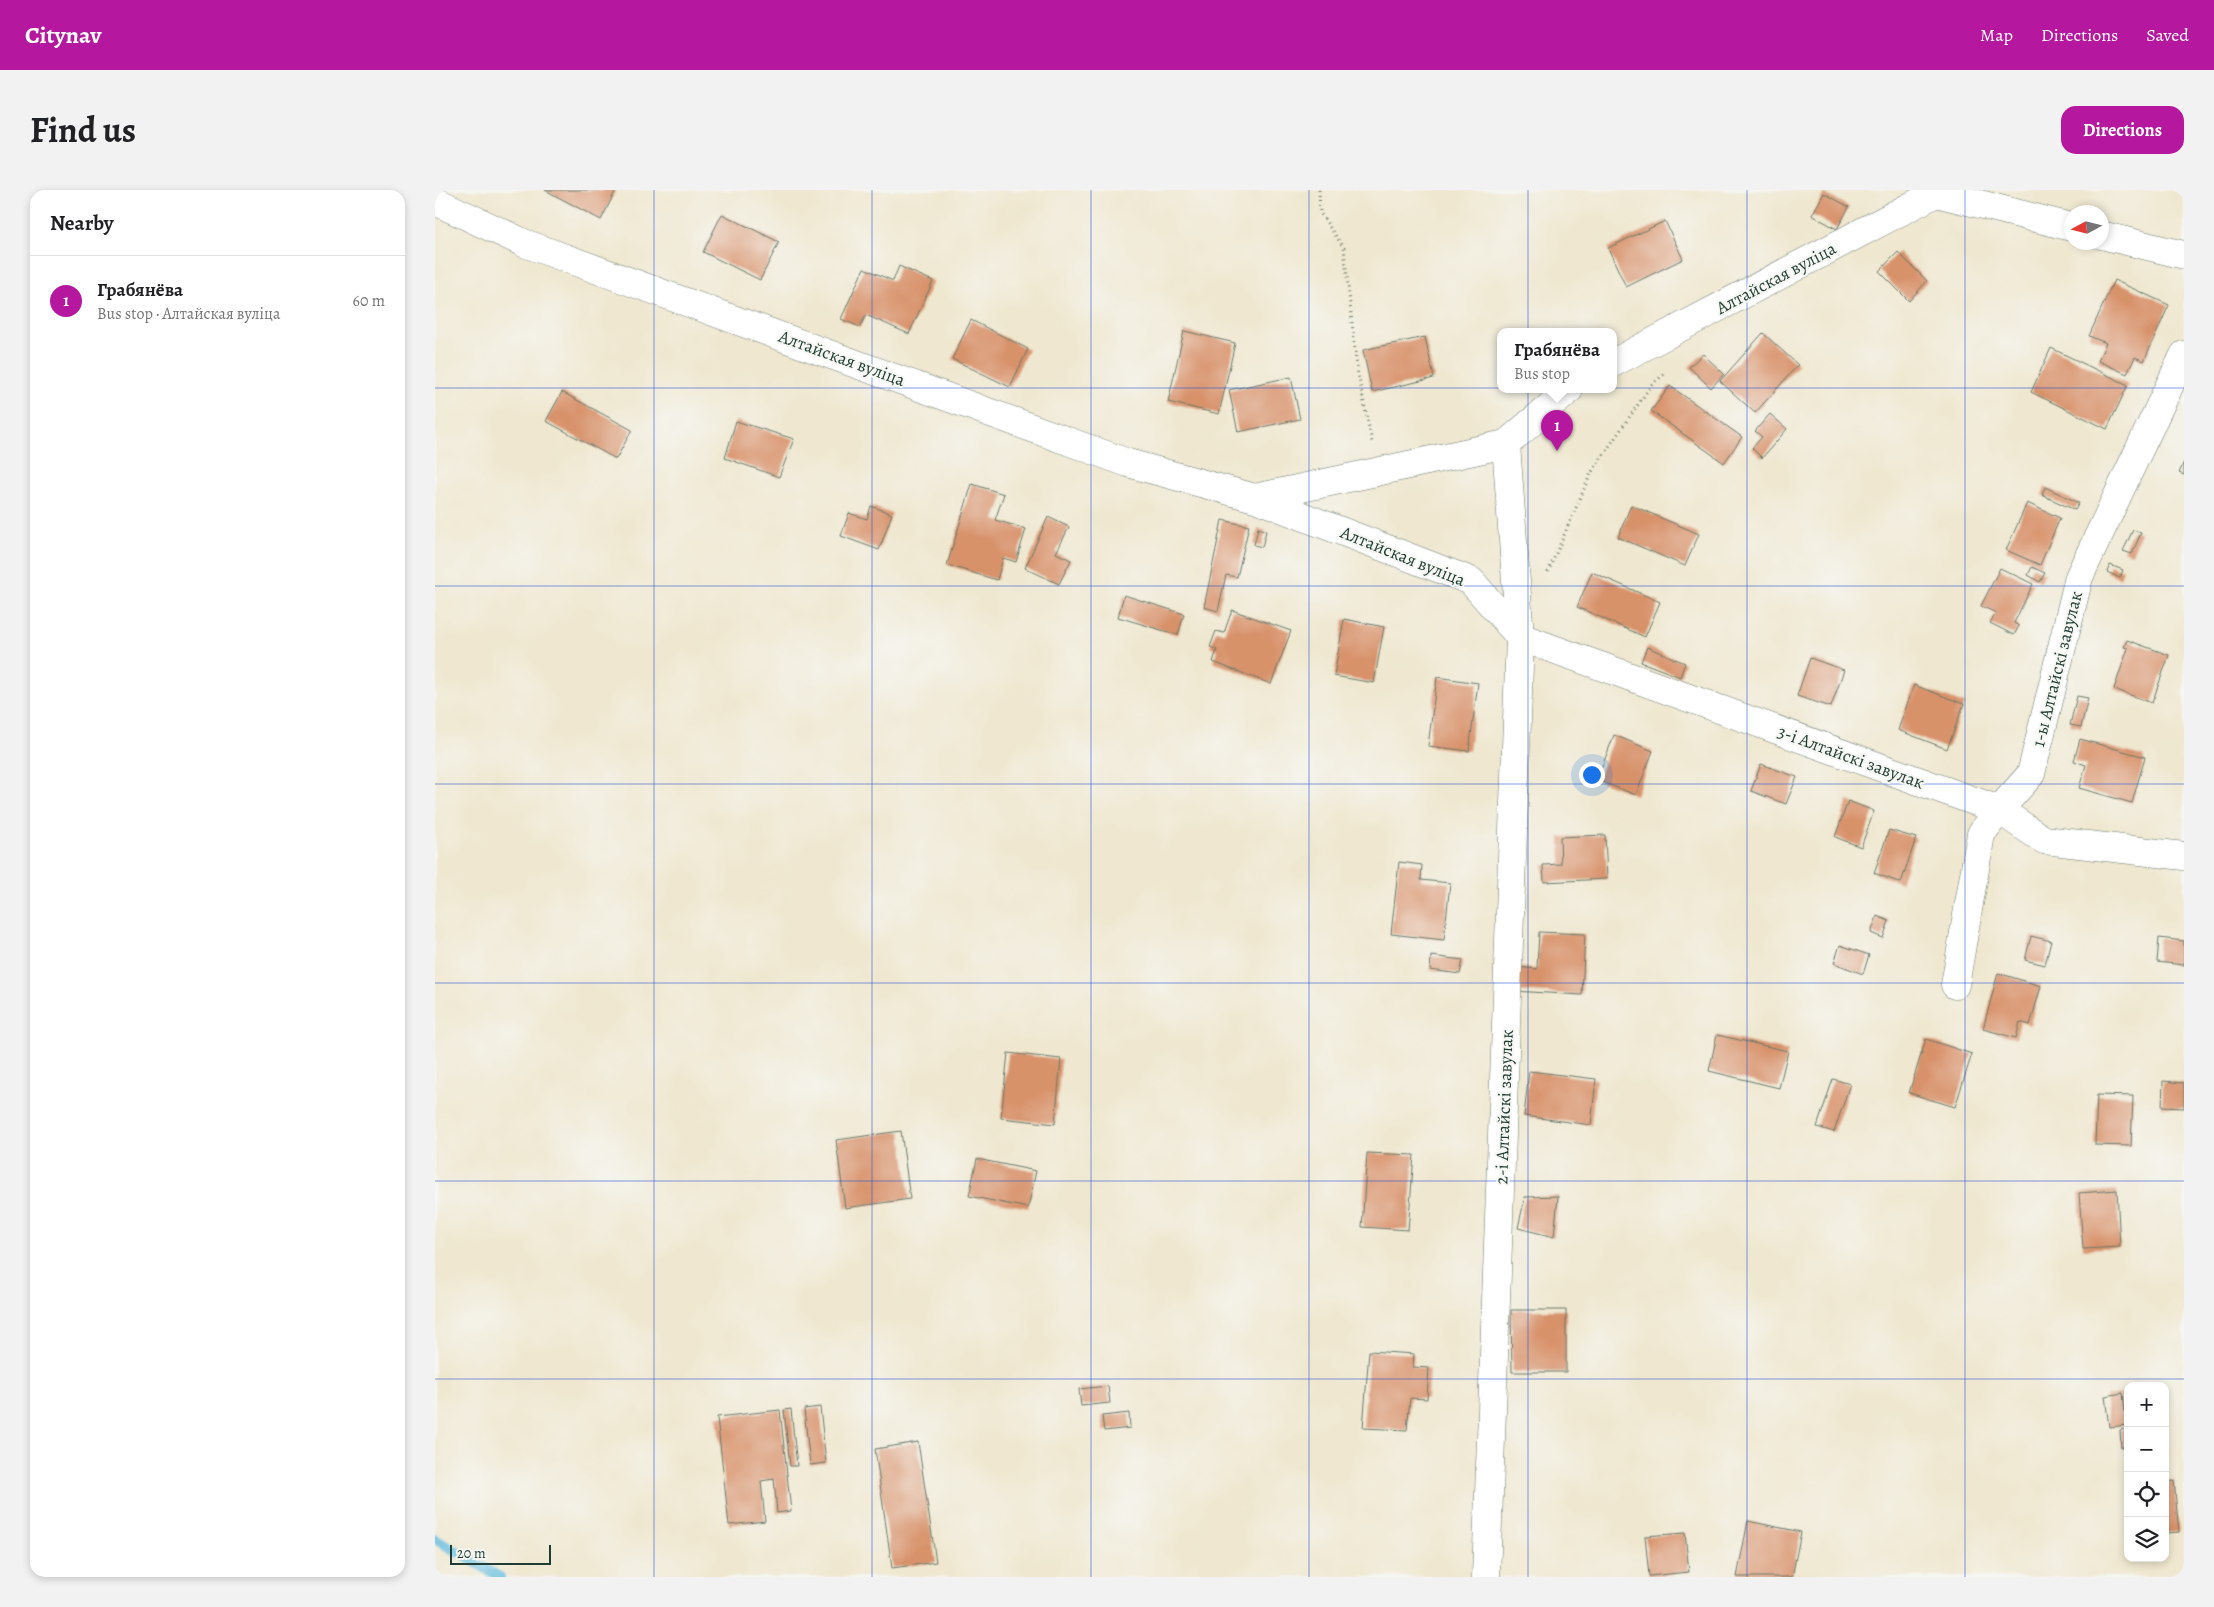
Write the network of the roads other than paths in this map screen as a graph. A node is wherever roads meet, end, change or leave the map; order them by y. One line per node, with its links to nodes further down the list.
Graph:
1 (1937, 192): 3 (street); 7 (street, Алтайская вуліца)
2 (435, 201): 10 (street, Алтайская вуліца)
3 (2064, 225)
4 (2109, 237): 5 (street)
5 (2184, 255)
6 (2184, 355): 12 (street, 1-ы Алтайскі завулак)
7 (1617, 361)
8 (1566, 393): 9 (street, Алтайская вуліца)
9 (1506, 444): 10 (street, Алтайская вуліца); 11 (street)
10 (1255, 498): 11 (street, Алтайская вуліца)
11 (1520, 637): 12 (street, 3-і Алтайскі завулак); 15 (street, 2-і Алтайскі завулак)
12 (1999, 810): 13 (street, 3-і Алтайскі завулак); 14 (street, 1-ы Алтайскі завулак)
13 (2184, 856)
14 (1955, 985)
15 (1486, 1577)

